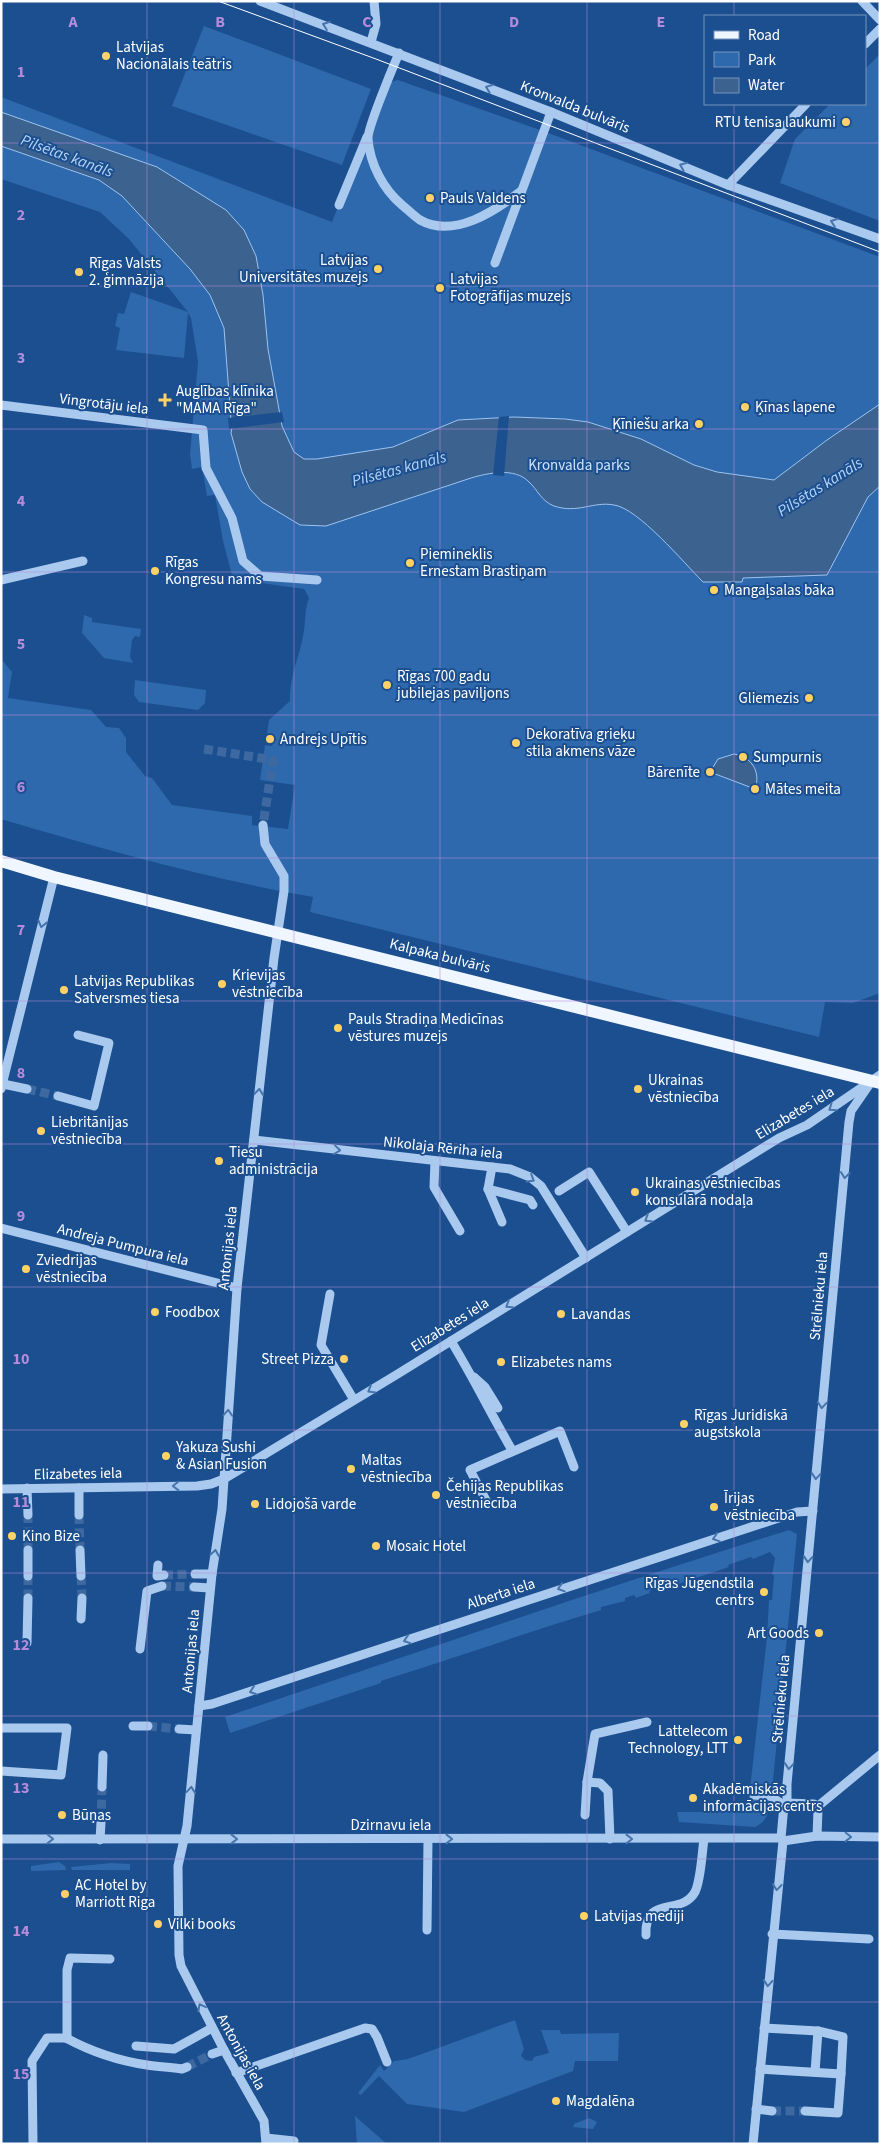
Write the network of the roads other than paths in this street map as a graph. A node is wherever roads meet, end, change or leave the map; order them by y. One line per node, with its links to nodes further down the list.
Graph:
1 (260, 1): 6 (street, Kronvalda bulvāris, one-way to 1)
2 (374, 1): 6 (street)
3 (862, 1): 4 (street)
4 (880, 20)
5 (880, 29): 7 (street)
6 (372, 42): 8 (street, Kronvalda bulvāris)
7 (866, 43)
8 (399, 53): 10 (street, Kronvalda bulvāris, one-way to 8); 11 (street)
9 (805, 105): 12 (street)
10 (551, 112): 12 (street, Kronvalda bulvāris, one-way to 10); 13 (street)
11 (367, 137): 13 (street); 14 (street)
12 (728, 185): 15 (street, Kronvalda bulvāris, one-way to 12)
13 (521, 191): 16 (street)
14 (339, 205)
15 (880, 239)
16 (495, 263)
17 (1, 405): 20 (street, Vingrotāju iela)
18 (83, 561): 19 (street)
19 (1, 580)
20 (317, 580)
21 (263, 826): 24 (street, Antonijas iela)
22 (1, 861): 23 (main road, Kalpaka bulvāris)
23 (54, 877): 24 (main road, Kalpaka bulvāris); 27 (street, one-way to 27)
24 (278, 932): 26 (main road, Kalpaka bulvāris); 30 (street, Antonijas iela, one-way to 24)
25 (78, 1035): 29 (street)
26 (877, 1079): 39 (street, Elizabetes iela, one-way to 39); 54 (street, Strēlnieku iela, one-way to 54)
27 (2, 1086): 28 (street)
28 (27, 1089)
29 (58, 1096)
30 (254, 1140): 31 (street, Nikolaja Rēriha iela, one-way to 31); 41 (street, Antonijas iela)
31 (435, 1161): 32 (street, Nikolaja Rēriha iela); 38 (street)
32 (492, 1167): 33 (street); 40 (street, Nikolaja Rēriha iela, one-way to 40)
33 (488, 1189): 35 (street); 36 (street)
34 (559, 1191): 39 (street)
35 (533, 1205)
36 (502, 1222)
37 (1, 1228): 41 (street, Andreja Pumpura iela)
38 (460, 1231)
39 (627, 1232): 40 (street, Elizabetes iela)
40 (586, 1258): 43 (street, Elizabetes iela, one-way to 43)
41 (237, 1288): 49 (street, Antonijas iela, one-way to 41)
42 (330, 1294): 45 (street)
43 (451, 1341): 44 (street); 45 (street, Elizabetes iela, one-way to 45)
44 (473, 1377): 46 (street); 47 (street)
45 (354, 1400): 49 (street, Elizabetes iela)
46 (498, 1408)
47 (512, 1450): 48 (street); 53 (street)
48 (574, 1467)
49 (224, 1479): 52 (street, Elizabetes iela, one-way to 52); 61 (street, Antonijas iela, one-way to 49)
50 (1, 1488): 51 (street, Elizabetes iela)
51 (27, 1488): 52 (street, Elizabetes iela); 55 (street)
52 (79, 1488): 56 (street)
53 (487, 1502)
54 (813, 1511): 73 (street, Alberta iela, one-way to 73); 86 (street, Strēlnieku iela, one-way to 86)
55 (28, 1515)
56 (79, 1515)
57 (28, 1550): 63 (street)
58 (80, 1550): 64 (street)
59 (158, 1565): 62 (street)
60 (195, 1574): 61 (street)
61 (212, 1574): 67 (street, Antonijas iela)
62 (164, 1575)
63 (28, 1576)
64 (81, 1576)
65 (162, 1586): 72 (street)
66 (194, 1587): 67 (street)
67 (210, 1588): 73 (street, Antonijas iela)
68 (28, 1598): 71 (street)
69 (82, 1598): 70 (street)
70 (81, 1619)
71 (26, 1643)
72 (140, 1649)
73 (199, 1706): 79 (street, Antonijas iela)
74 (648, 1722): 83 (street)
75 (133, 1726): 76 (street)
76 (148, 1726)
77 (1, 1728): 82 (street)
78 (179, 1728): 79 (street)
79 (196, 1730): 92 (street, Antonijas iela, one-way to 79)
80 (880, 1755): 87 (street)
81 (103, 1756): 84 (street)
82 (1, 1771)
83 (587, 1782): 88 (street); 95 (street)
84 (102, 1787)
85 (754, 1795): 86 (street)
86 (786, 1804): 87 (street); 97 (street, Strēlnieku iela)
87 (816, 1807): 90 (street)
88 (585, 1815)
89 (101, 1822): 98 (street)
90 (817, 1836): 91 (street, Dzirnavu iela, one-way to 91); 97 (street, Dzirnavu iela)
91 (880, 1837)
92 (185, 1838): 94 (street, Dzirnavu iela, one-way to 94); 98 (street, Dzirnavu iela); 104 (street, Antonijas iela, one-way to 92)
93 (1, 1839): 98 (street, Dzirnavu iela, one-way to 98)
94 (428, 1839): 95 (street, Dzirnavu iela, one-way to 95); 99 (street)
95 (610, 1839): 96 (street, Dzirnavu iela, one-way to 96)
96 (704, 1839): 97 (street, Dzirnavu iela); 101 (street)
97 (782, 1839): 100 (street, Strēlnieku iela, one-way to 100)
98 (100, 1840)
99 (427, 1930)
100 (772, 1934): 102 (street); 105 (street, Strēlnieku iela, one-way to 105)
101 (646, 1935)
102 (869, 1939)
103 (110, 1959): 107 (street)
104 (212, 2028): 108 (street); 109 (street, Antonijas iela)
105 (764, 2028): 106 (street); 113 (street, Strēlnieku iela)
106 (818, 2031): 115 (street); 116 (street)
107 (66, 2038): 112 (street); 122 (street)
108 (136, 2046)
109 (224, 2050): 110 (street); 114 (street, Antonijas iela)
110 (212, 2054)
111 (387, 2062): 114 (street)
112 (187, 2067)
113 (760, 2068): 115 (street); 117 (street, Strēlnieku iela)
114 (236, 2072): 120 (street, Antonijas iela)
115 (815, 2072): 116 (street)
116 (841, 2074): 119 (street)
117 (756, 2109): 118 (street); 123 (street, Strēlnieku iela)
118 (772, 2111)
119 (805, 2111)
120 (266, 2141): 121 (street)
121 (294, 2142)
122 (33, 2144)
123 (753, 2144)

